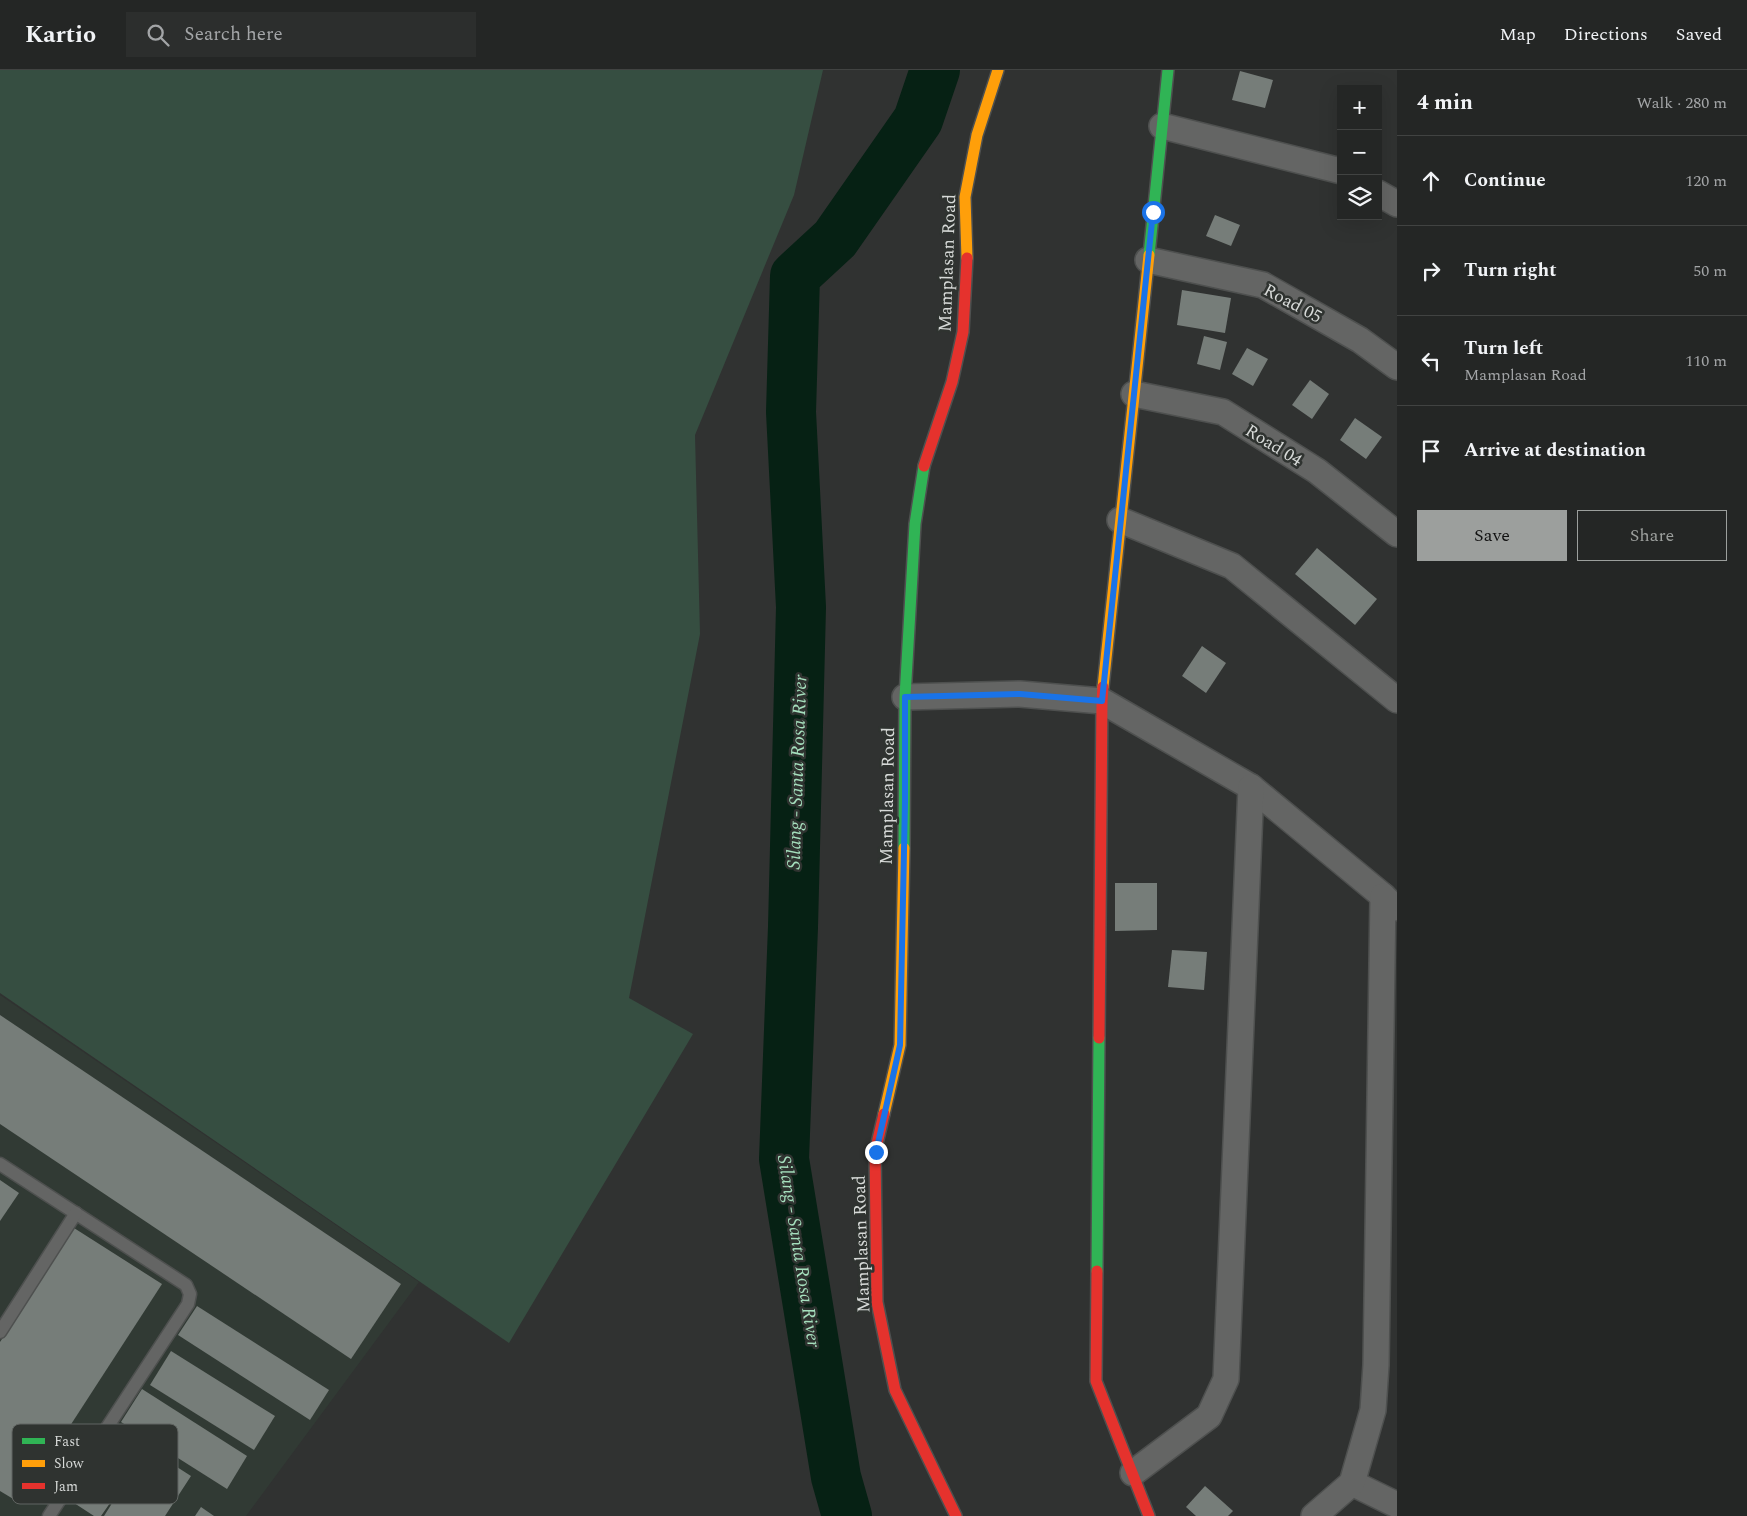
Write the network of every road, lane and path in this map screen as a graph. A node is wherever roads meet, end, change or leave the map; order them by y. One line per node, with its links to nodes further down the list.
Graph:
1 (998, 70): 12 (street, Mamplasan Road)
2 (1168, 70): 3 (street)
3 (1162, 126): 4 (street); 7 (street)
4 (1337, 170)
5 (1382, 195): 6 (street)
6 (1397, 204)
7 (1148, 260): 8 (street, Road 05); 9 (street)
8 (1397, 367)
9 (1134, 394): 10 (street); 11 (street, Road 04)
10 (1120, 520): 13 (street); 14 (street)
11 (1397, 534)
12 (905, 697): 14 (street); 27 (street, Mamplasan Road)
13 (1397, 700)
14 (1102, 701): 15 (street); 22 (street)
15 (1251, 787): 16 (street); 22 (street)
16 (1390, 903): 17 (street)
17 (1388, 1154): 23 (street)
18 (0, 1164): 19 (lane)
19 (76, 1213): 20 (lane); 21 (lane)
20 (0, 1332)
21 (109, 1424)
22 (1132, 1472): 28 (street)
23 (1352, 1483): 25 (street); 29 (street)
24 (57, 1504): 26 (lane)
25 (1397, 1505)
26 (49, 1516)
27 (956, 1516)
28 (1149, 1516)
29 (1314, 1516)

